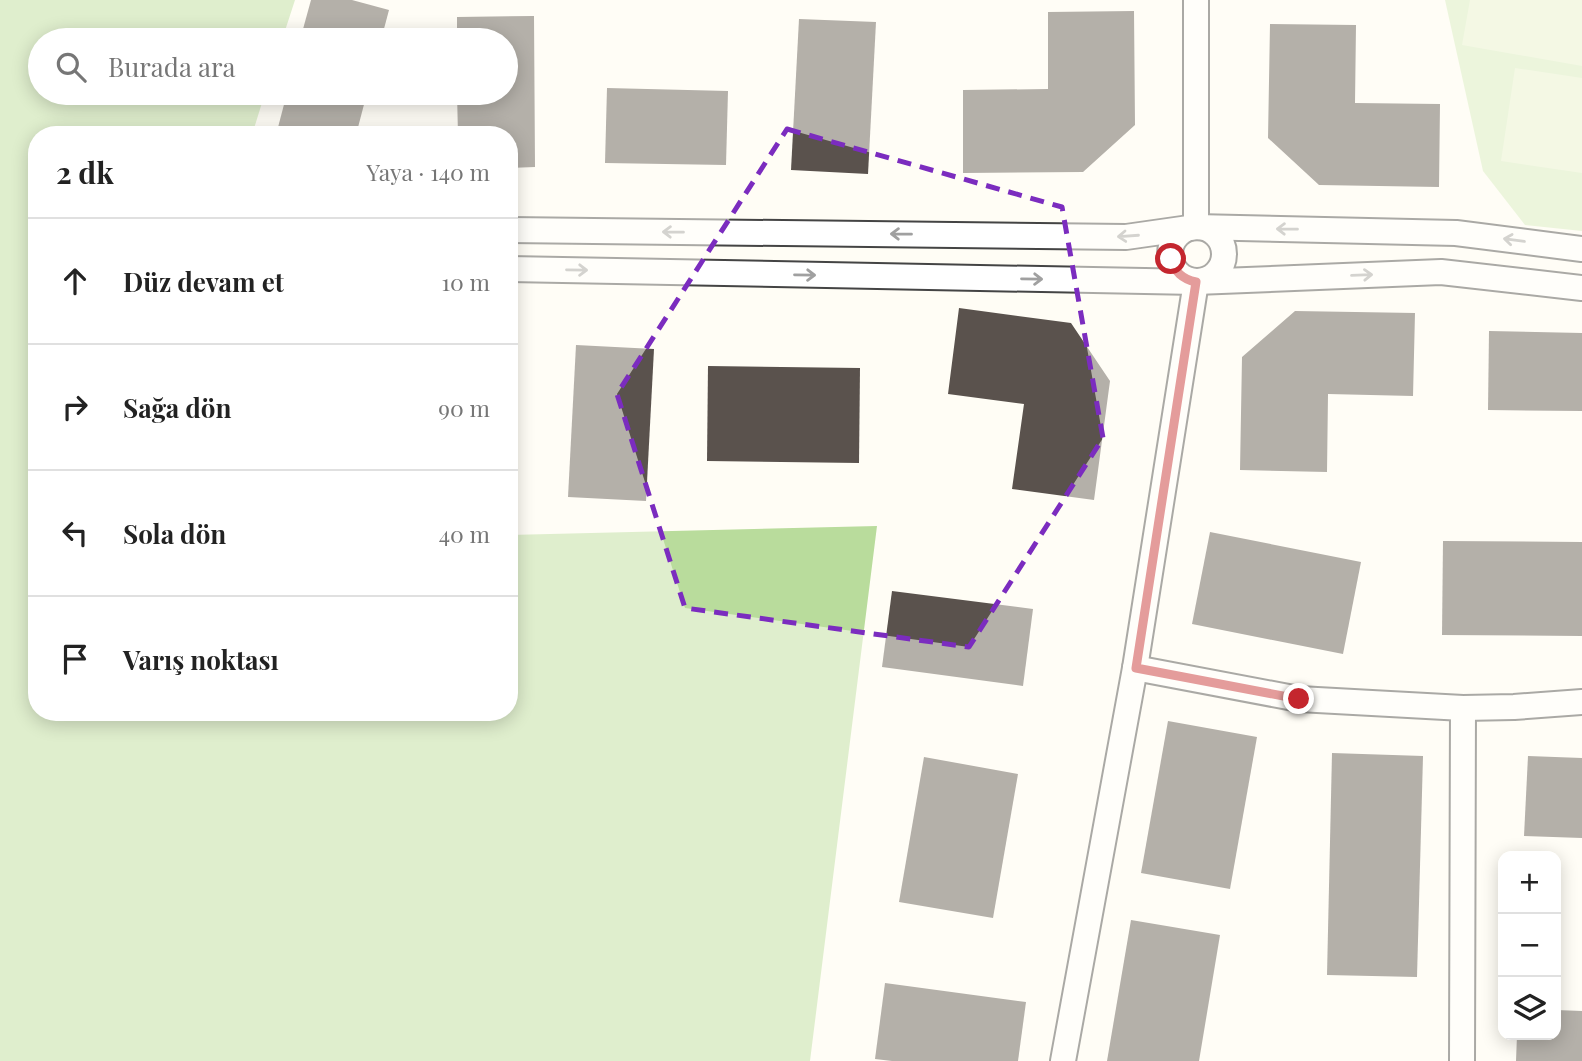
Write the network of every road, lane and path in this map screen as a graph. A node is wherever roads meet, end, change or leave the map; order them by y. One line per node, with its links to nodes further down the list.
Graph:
1 (1196, 0): 2 (street)
2 (1196, 227): 3 (street, one-way to 3); 4 (street, one-way to 2); 6 (street); 6 (street)
3 (518, 230)
4 (1582, 249)
5 (518, 269): 6 (street, one-way to 6)
6 (1196, 282): 7 (street, one-way to 7); 8 (street)
7 (1582, 288)
8 (1136, 668): 10 (street); 11 (street)
9 (1582, 702): 10 (street)
10 (1463, 708): 12 (street)
11 (1063, 1061)
12 (1462, 1061)

